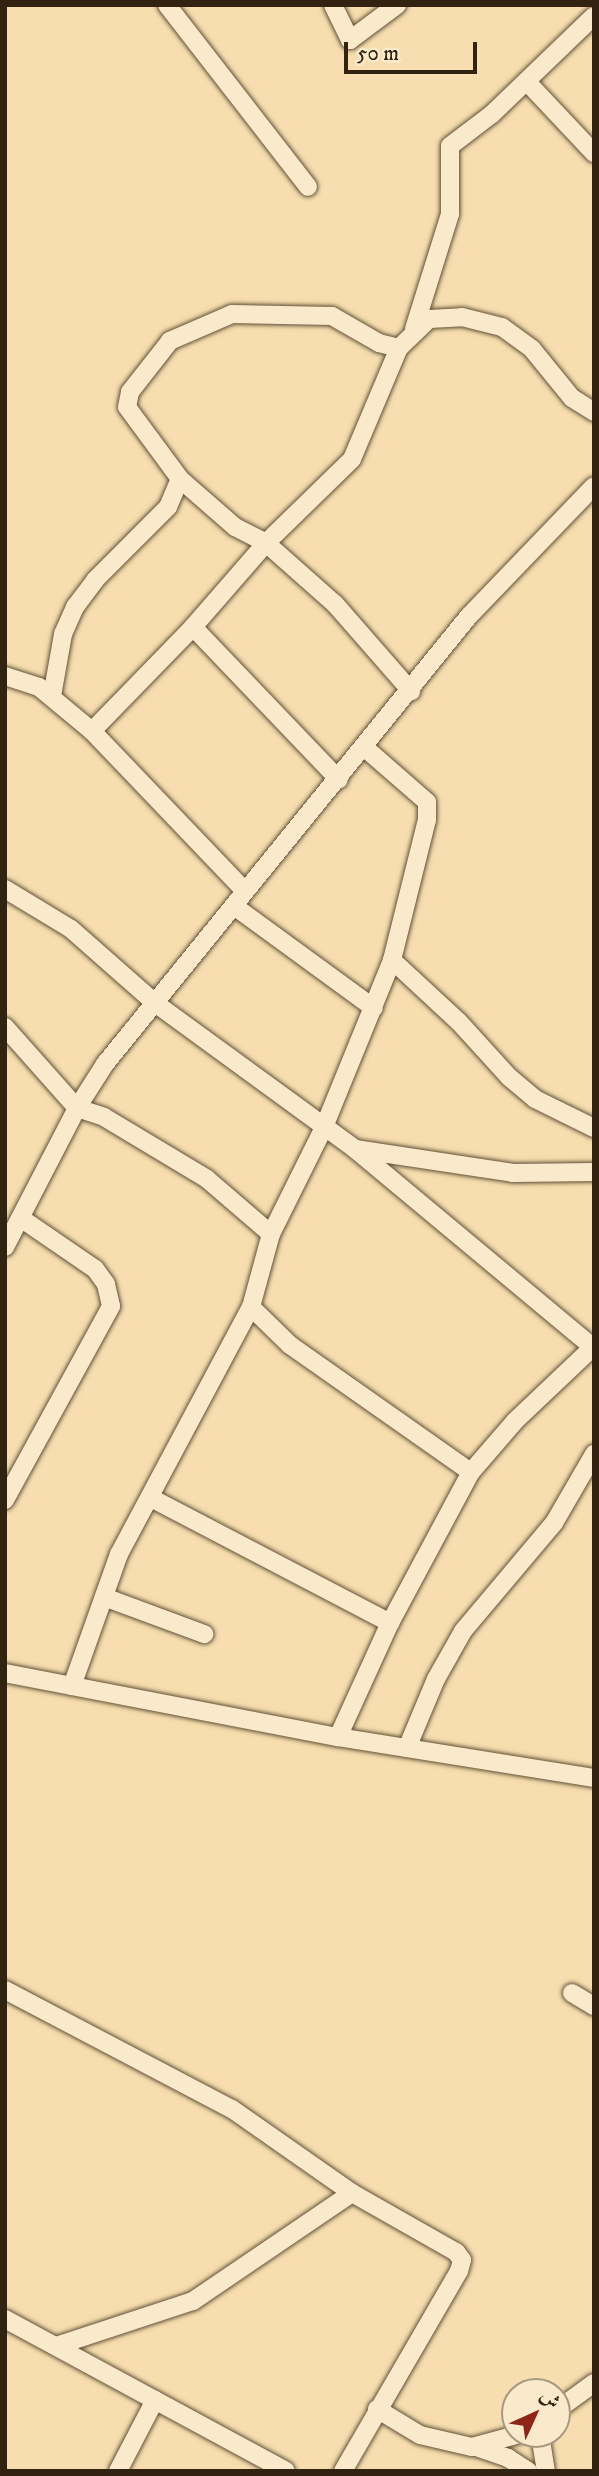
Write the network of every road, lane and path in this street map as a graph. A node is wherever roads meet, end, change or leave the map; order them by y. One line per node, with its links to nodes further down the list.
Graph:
1 (167, 5): 7 (street)
2 (333, 5): 3 (street)
3 (397, 5)
4 (594, 16): 5 (street)
5 (527, 82): 6 (street); 8 (street)
6 (594, 153)
7 (308, 187)
8 (414, 329): 9 (street); 10 (street)
9 (399, 348): 11 (street); 13 (street)
10 (594, 412)
11 (180, 479): 13 (street); 17 (street)
12 (594, 486): 16 (street)
13 (266, 543): 14 (street); 16 (street)
14 (193, 627): 18 (street); 20 (street)
15 (5, 676): 17 (street)
16 (411, 691): 19 (street)
17 (52, 696): 18 (street)
18 (92, 731): 22 (street)
19 (365, 748): 20 (street); 24 (street)
20 (339, 779): 22 (street)
21 (5, 888): 25 (street)
22 (245, 891): 23 (street)
23 (234, 906): 25 (street); 26 (street)
24 (392, 960): 26 (street); 30 (street)
25 (155, 1003): 28 (street); 29 (street)
26 (374, 1009): 29 (street)
27 (5, 1027): 28 (street)
28 (77, 1108): 33 (street); 34 (street)
29 (324, 1127): 31 (street); 34 (street)
30 (594, 1128)
31 (355, 1149): 32 (street); 37 (street)
32 (594, 1172)
33 (22, 1219): 35 (street); 41 (street)
34 (271, 1234): 36 (street)
35 (5, 1247)
36 (251, 1307): 39 (street); 40 (street)
37 (593, 1348): 39 (street)
38 (594, 1454): 48 (street)
39 (471, 1472): 43 (street)
40 (152, 1498): 42 (street); 43 (street)
41 (5, 1500)
42 (104, 1597): 44 (street); 46 (street)
43 (390, 1623): 47 (street)
44 (204, 1634)
45 (5, 1672): 46 (street)
46 (72, 1686): 47 (street)
47 (338, 1737): 48 (street)
48 (407, 1748): 49 (street)
49 (594, 1778)
50 (5, 1990): 53 (street)
51 (572, 1993): 52 (street)
52 (594, 2006)
53 (352, 2193): 55 (street); 59 (street)
54 (5, 2319): 55 (street)
55 (56, 2346): 57 (street)
56 (594, 2383): 58 (street)
57 (155, 2400): 63 (street); 64 (street)
58 (571, 2400)
59 (377, 2409): 61 (street); 65 (street)
60 (501, 2439): 61 (street)
61 (472, 2447): 66 (street)
62 (542, 2448): 67 (street)
63 (118, 2471)
64 (286, 2471)
65 (343, 2471)
66 (528, 2471)
67 (546, 2471)

